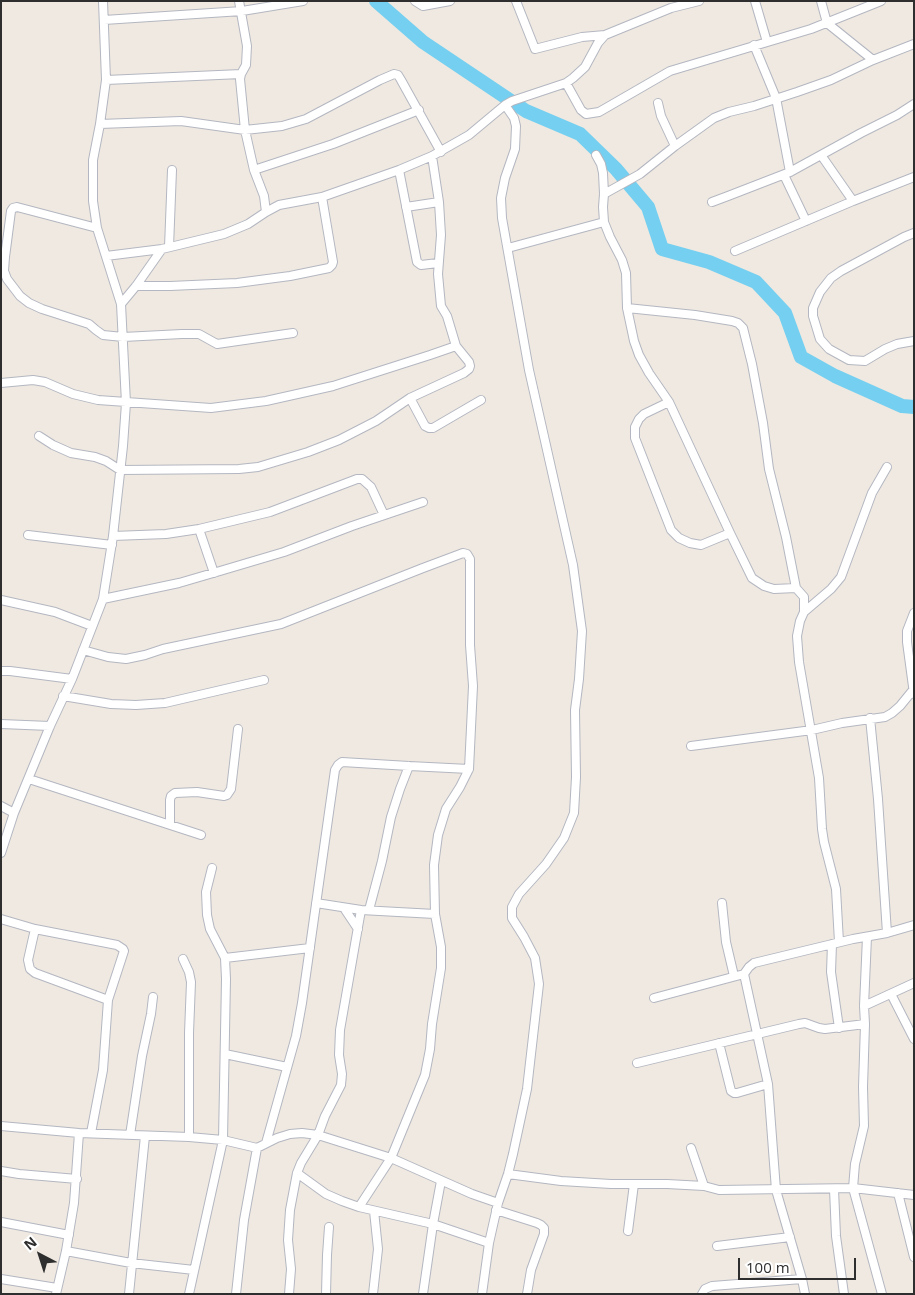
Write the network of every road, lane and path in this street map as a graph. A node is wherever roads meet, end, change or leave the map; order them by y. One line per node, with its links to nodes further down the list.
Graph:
1 (103, 1): 13 (street)
2 (239, 1): 12 (street)
3 (303, 1): 12 (street)
4 (414, 1): 5 (street)
5 (450, 1)
6 (516, 1): 15 (street)
7 (698, 1): 11 (street)
8 (754, 1): 16 (street)
9 (821, 1): 14 (street)
10 (882, 1): 14 (street)
11 (670, 4): 15 (street)
12 (242, 11): 13 (street); 20 (street)
13 (104, 20): 21 (street)
14 (827, 22): 16 (street); 19 (street)
15 (605, 35): 22 (street)
16 (766, 42): 18 (street)
17 (914, 44): 19 (street)
18 (754, 45): 22 (street); 23 (street)
19 (873, 60): 23 (street)
20 (241, 74): 21 (street); 29 (street)
21 (106, 80): 28 (street)
22 (566, 83): 26 (street)
23 (776, 98): 30 (street); 38 (street)
24 (658, 103): 30 (street)
25 (914, 104): 33 (street)
26 (504, 106): 31 (street); 54 (street)
27 (419, 110): 29 (street); 31 (street); 36 (street)
28 (100, 124): 29 (street); 51 (street)
29 (245, 130): 36 (street)
30 (675, 146): 40 (street)
31 (441, 152): 34 (street)
32 (596, 155): 40 (street)
33 (821, 155): 38 (street); 43 (street)
34 (432, 156): 37 (street); 44 (street)
35 (172, 170): 53 (street)
36 (254, 170): 41 (street)
37 (399, 170): 42 (street); 47 (street)
38 (787, 173): 45 (street); 49 (street)
39 (914, 177): 43 (street)
40 (604, 194): 50 (street)
41 (264, 196): 46 (street); 48 (street)
42 (322, 197): 46 (street); 58 (street)
43 (853, 201): 49 (street)
44 (438, 202): 47 (street); 57 (street)
45 (712, 202)
46 (279, 205): 48 (street)
47 (406, 207): 57 (street)
48 (266, 212): 53 (street)
49 (806, 221): 55 (street)
50 (604, 222): 54 (street); 60 (street)
51 (97, 228): 56 (street); 62 (street)
52 (914, 233): 63 (street)
53 (166, 248): 56 (street); 58 (street)
54 (508, 248): 155 (street)
55 (736, 251)
56 (106, 256): 59 (street)
57 (438, 263): 64 (street)
58 (136, 286): 59 (street)
59 (121, 304): 62 (street)
60 (627, 308): 68 (street); 81 (street)
61 (292, 333): 62 (street)
62 (123, 337): 69 (street)
63 (914, 341)
64 (456, 346): 66 (street); 69 (street)
65 (1, 383): 69 (street)
66 (410, 398): 67 (street); 72 (street)
67 (481, 400)
68 (669, 402): 76 (street); 76 (street)
69 (126, 403): 72 (street)
70 (39, 436): 72 (street)
71 (887, 466): 84 (street)
72 (120, 470): 78 (street)
73 (423, 502): 74 (street)
74 (384, 515): 75 (street); 80 (street)
75 (199, 529): 78 (street); 80 (street)
76 (730, 533): 81 (street)
77 (28, 535): 79 (street)
78 (113, 536): 79 (street)
79 (112, 545): 82 (street)
80 (214, 573): 82 (street)
81 (796, 588): 84 (street)
82 (103, 599): 86 (street)
83 (1, 600): 86 (street)
84 (804, 612): 98 (street)
85 (914, 613): 91 (street)
86 (92, 626): 87 (street)
87 (84, 650): 89 (street); 101 (street)
88 (1, 671): 89 (street)
89 (72, 679): 93 (street)
90 (264, 680): 93 (street)
91 (913, 690): 92 (street); 94 (street)
92 (914, 694)
93 (63, 696): 96 (street)
94 (870, 718): 98 (street); 118 (street)
95 (1, 724): 96 (street)
96 (50, 726): 102 (street)
97 (238, 729): 105 (street)
98 (812, 730): 99 (street); 120 (street)
99 (691, 746)
100 (409, 766): 101 (street); 109 (street); 112 (street)
101 (469, 769): 113 (street)
102 (29, 779): 104 (street); 105 (street)
103 (1, 806): 104 (street)
104 (14, 813): 107 (street)
105 (170, 824): 106 (street)
106 (201, 835)
107 (1, 853)
108 (212, 868): 122 (street)
109 (316, 903): 111 (street); 121 (street)
110 (722, 903): 125 (street)
111 (344, 908): 112 (street); 117 (street)
112 (365, 910): 113 (street); 117 (street)
113 (435, 914): 152 (street)
114 (1, 919): 116 (street)
115 (914, 925): 118 (street)
116 (35, 929): 130 (street); 130 (street)
117 (358, 929): 145 (street)
118 (887, 933): 119 (street)
119 (867, 937): 120 (street); 131 (street)
120 (836, 943): 124 (street); 133 (street)
121 (310, 948): 122 (street); 139 (street)
122 (225, 958): 137 (street)
123 (183, 959): 147 (street)
124 (744, 974): 125 (street); 134 (street)
125 (734, 976): 129 (street)
126 (914, 983): 127 (street)
127 (891, 994): 131 (street); 135 (street)
128 (153, 997): 144 (street)
129 (654, 998)
130 (108, 1000): 143 (street)
131 (864, 1006): 132 (street)
132 (865, 1024): 133 (street); 160 (street)
133 (839, 1028): 134 (street)
134 (756, 1034): 136 (street); 140 (street)
135 (914, 1039)
136 (720, 1043): 138 (street); 140 (street)
137 (225, 1054): 139 (street); 148 (street)
138 (637, 1063)
139 (287, 1067): 149 (street)
140 (768, 1084): 162 (street)
141 (1, 1126): 142 (street)
142 (79, 1133): 143 (street); 156 (street)
143 (91, 1133): 144 (street)
144 (130, 1135): 146 (street)
145 (318, 1135): 149 (street); 152 (street); 154 (street)
146 (144, 1136): 147 (street); 178 (street)
147 (188, 1137): 148 (street)
148 (224, 1140): 150 (street); 179 (street)
149 (266, 1143): 150 (street)
150 (257, 1148): 185 (street)
151 (691, 1148): 159 (street)
152 (390, 1158): 157 (street); 165 (street)
153 (1, 1171): 156 (street)
154 (297, 1173): 165 (street); 186 (street)
155 (508, 1174): 158 (street); 166 (street)
156 (77, 1179): 172 (street)
157 (442, 1181): 166 (street); 169 (street)
158 (634, 1184): 159 (street); 171 (street)
159 (704, 1186): 162 (street)
160 (853, 1188): 161 (street); 163 (street); 195 (street)
161 (834, 1189): 162 (street); 194 (street)
162 (776, 1190): 173 (street)
163 (898, 1193): 164 (street); 177 (street)
164 (914, 1195)
165 (359, 1207): 167 (street)
166 (497, 1207): 174 (street); 191 (street)
167 (374, 1211): 169 (street); 188 (street)
168 (1, 1222): 172 (street)
169 (433, 1224): 174 (street); 189 (street)
170 (329, 1227): 187 (street)
171 (628, 1231)
172 (69, 1235): 176 (street)
173 (790, 1237): 175 (street); 181 (street)
174 (489, 1243): 190 (street)
175 (717, 1246)
176 (66, 1251): 178 (street); 182 (street)
177 (914, 1257)
178 (131, 1263): 179 (street); 183 (street)
179 (194, 1270): 184 (street)
180 (1, 1279): 182 (street)
181 (802, 1279): 192 (street); 193 (street)
182 (57, 1291)
183 (129, 1294)
184 (189, 1294)
185 (236, 1294)
186 (289, 1294)
187 (326, 1294)
188 (373, 1294)
189 (423, 1294)
190 (482, 1294)
191 (527, 1294)
192 (702, 1294)
193 (805, 1294)
194 (844, 1294)
195 (882, 1294)

